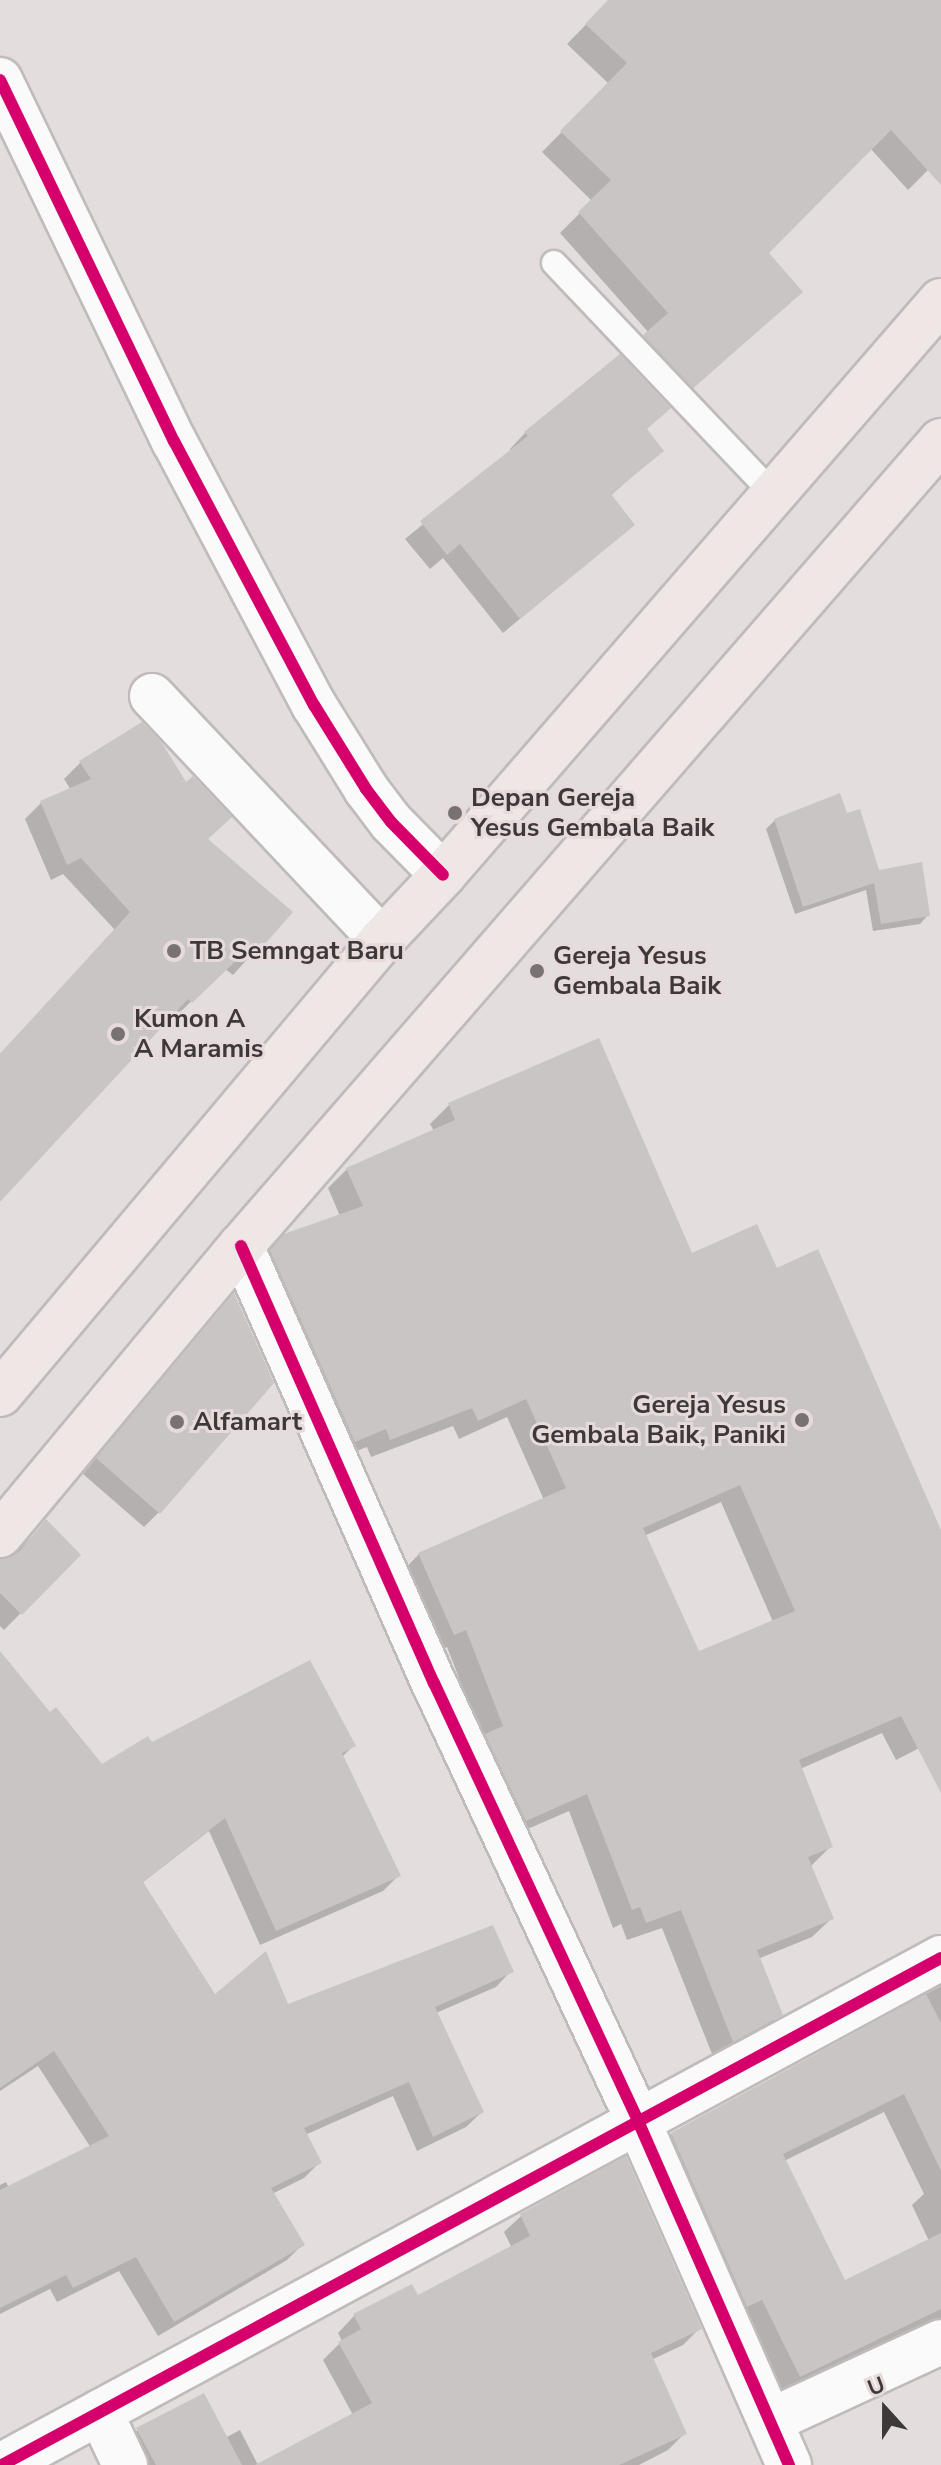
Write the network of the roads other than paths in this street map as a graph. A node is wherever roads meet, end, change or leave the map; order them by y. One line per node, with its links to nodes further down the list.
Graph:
1 (0, 80): 7 (street)
2 (554, 263): 5 (lane)
3 (941, 301): 5 (highway)
4 (941, 441): 9 (highway)
5 (773, 494): 7 (highway)
6 (152, 696): 8 (street)
7 (443, 875): 8 (highway)
8 (382, 940): 10 (highway)
9 (241, 1246): 11 (highway); 13 (street)
10 (0, 1394)
11 (0, 1535)
12 (941, 1958): 13 (street)
13 (638, 2121): 15 (street); 16 (street)
14 (941, 2342): 16 (street)
15 (100, 2412): 17 (street); 18 (street)
16 (770, 2421): 19 (street)
17 (2, 2465)
18 (125, 2465)
19 (789, 2465)

